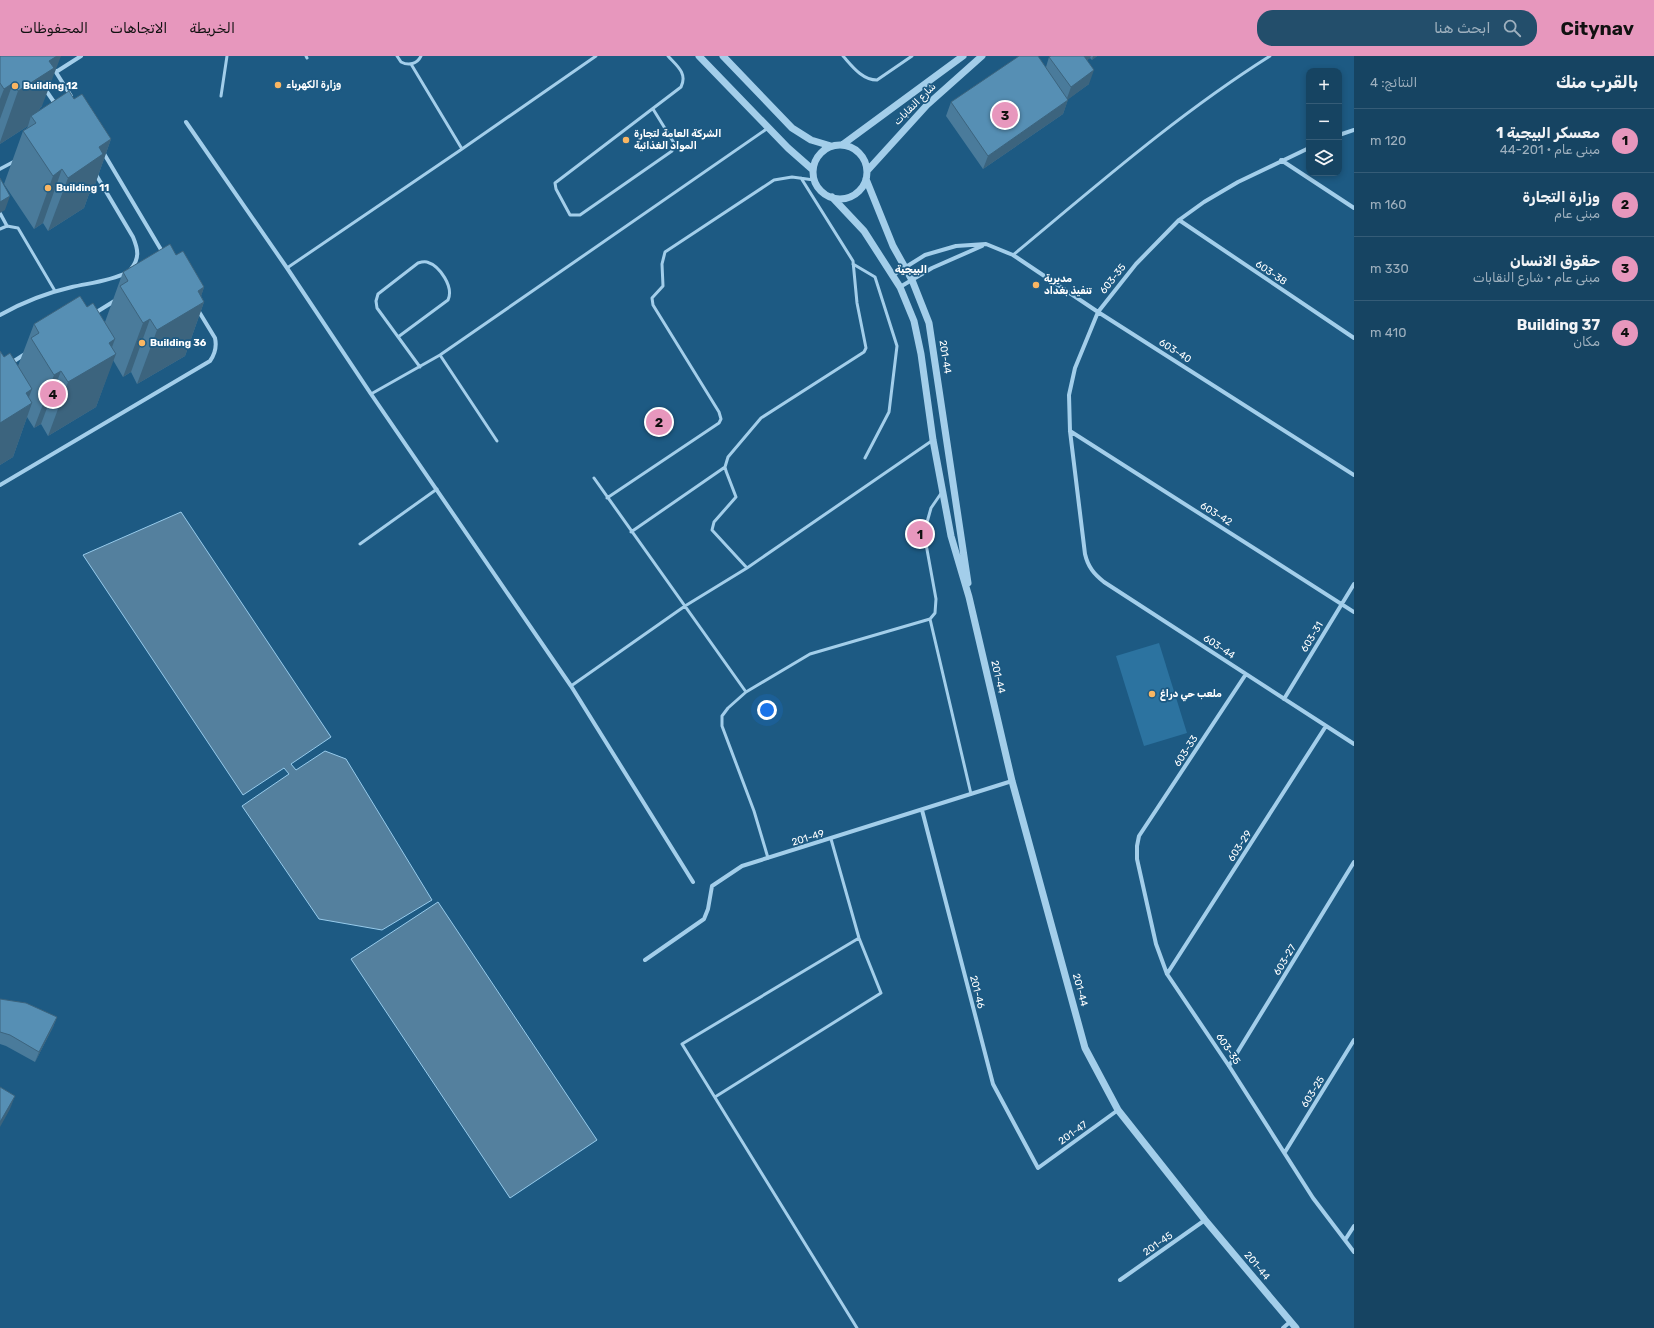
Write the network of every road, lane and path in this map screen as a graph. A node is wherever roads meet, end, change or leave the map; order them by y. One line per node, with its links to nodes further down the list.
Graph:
1 (81, 56): 18 (street)
2 (227, 56): 20 (lane)
3 (397, 56): 17 (lane)
4 (421, 56): 17 (lane)
5 (596, 56): 31 (lane)
6 (668, 56): 23 (lane)
7 (699, 56): 25 (street)
8 (722, 56): 29 (street)
9 (843, 56): 15 (lane)
10 (903, 56): 15 (lane)
11 (912, 56): 15 (lane)
12 (982, 56): 38 (street, شارع النقابات)
13 (1270, 56): 49 (lane)
14 (959, 57): 28 (street, شارع النقابات)
15 (907, 60)
16 (48, 61): 18 (street)
17 (411, 64): 31 (lane)
18 (56, 72): 21 (street)
19 (44, 86): 22 (street)
20 (221, 96)
21 (72, 100)
22 (57, 108)
23 (653, 109): 23 (lane)
24 (186, 122): 53 (street)
25 (768, 128): 36 (street); 66 (lane)
26 (1354, 130): 27 (street)
27 (1342, 134)
28 (842, 145): 29 (street); 38 (street)
29 (832, 146): 36 (street)
30 (101, 148): 50 (street)
31 (462, 149): 53 (lane)
32 (1306, 149): 34 (street, 603-35)
33 (19, 158): 35 (street)
34 (1281, 160): 43 (street); 45 (street, 603-35)
35 (0, 169)
36 (813, 170): 41 (street)
37 (94, 171): 57 (street)
38 (867, 171): 40 (street)
39 (801, 178): 41 (lane); 51 (lane); 80 (lane)
40 (866, 179): 42 (street); 52 (street, 201-44)
41 (814, 180): 42 (street)
42 (832, 197): 54 (street, 201-44)
43 (1354, 208)
44 (0, 213): 46 (street)
45 (1180, 220): 60 (street, 603-35); 64 (street, 603-38)
46 (7, 226): 47 (lane); 57 (lane)
47 (0, 229)
48 (986, 244): 49 (street, 603-40); 52 (street, 603-40); 55 (street)
49 (1013, 255): 60 (street, 603-40)
50 (165, 257)
51 (853, 264): 73 (lane); 74 (lane)
52 (904, 267): 54 (street, 603-40); 55 (street, 201-44)
53 (287, 268): 69 (street)
54 (893, 275): 56 (street, 201-44)
55 (912, 280): 56 (street); 86 (street, 201-44)
56 (900, 287): 71 (street, 201-44)
57 (55, 291): 61 (street)
58 (121, 297): 62 (street)
59 (194, 305): 77 (street)
60 (1098, 312): 70 (street, 603-35); 75 (street, 603-40)
61 (1, 314)
62 (88, 317)
63 (398, 337): 63 (lane); 68 (lane)
64 (1354, 338)
65 (27, 353): 67 (street)
66 (440, 355): 68 (lane); 72 (lane)
67 (7, 365)
68 (420, 367): 69 (lane)
69 (371, 394): 78 (street)
70 (1070, 431): 83 (street, 603-35); 87 (street, 603-42)
71 (933, 440): 79 (street, 201-44); 84 (lane)
72 (497, 441)
73 (865, 458)
74 (725, 467): 81 (lane); 84 (lane)
75 (1354, 475)
76 (594, 478): 80 (lane)
77 (0, 485)
78 (437, 489): 82 (lane); 92 (street)
79 (942, 490): 86 (street, 201-44); 90 (lane)
80 (607, 498): 81 (lane)
81 (631, 532): 88 (lane)
82 (360, 544)
83 (1085, 554): 91 (street, 603-44)
84 (747, 568): 88 (lane)
85 (1354, 584): 87 (street, 603-31)
86 (969, 597): 97 (street, 201-44)
87 (1342, 604): 89 (street, 603-42); 94 (street, 603-31)
88 (685, 606): 92 (lane); 93 (lane)
89 (1354, 612)
90 (930, 619): 93 (lane); 98 (lane)
91 (1246, 674): 94 (street, 603-44); 100 (street, 603-33)
92 (571, 686): 104 (street)
93 (746, 692): 102 (lane)
94 (1284, 699): 95 (street, 603-44)
95 (1326, 726): 96 (street, 603-44); 107 (street, 603-29)
96 (1354, 744)
97 (1012, 781): 98 (street, 201-49); 111 (street, 201-44)
98 (972, 795): 99 (street, 201-49)
99 (922, 810): 101 (street, 201-49); 113 (street, 201-46)
100 (1140, 836): 107 (street, 603-35)
101 (830, 839): 102 (street, 201-49); 105 (lane)
102 (768, 858): 106 (street, 201-49)
103 (1354, 862): 109 (street, 603-27)
104 (693, 882)
105 (859, 938): 110 (lane); 110 (lane)
106 (645, 960)
107 (1167, 974): 109 (street, 603-35)
108 (1354, 1040): 112 (street, 603-25)
109 (1230, 1066): 112 (street, 603-35)
110 (715, 1097): 120 (lane)
111 (1118, 1110): 113 (street, 201-47); 114 (street, 201-44)
112 (1285, 1152): 116 (street, 603-35)
113 (1038, 1168)
114 (1205, 1220): 118 (street, 201-45); 119 (street, 201-44)
115 (1354, 1226): 116 (street)
116 (1345, 1240): 117 (street, 603-35)
117 (1354, 1252)
118 (1120, 1280)
119 (1291, 1321): 121 (street); 122 (street, 201-44)
120 (857, 1328)
121 (1283, 1328)
122 (1296, 1328)

